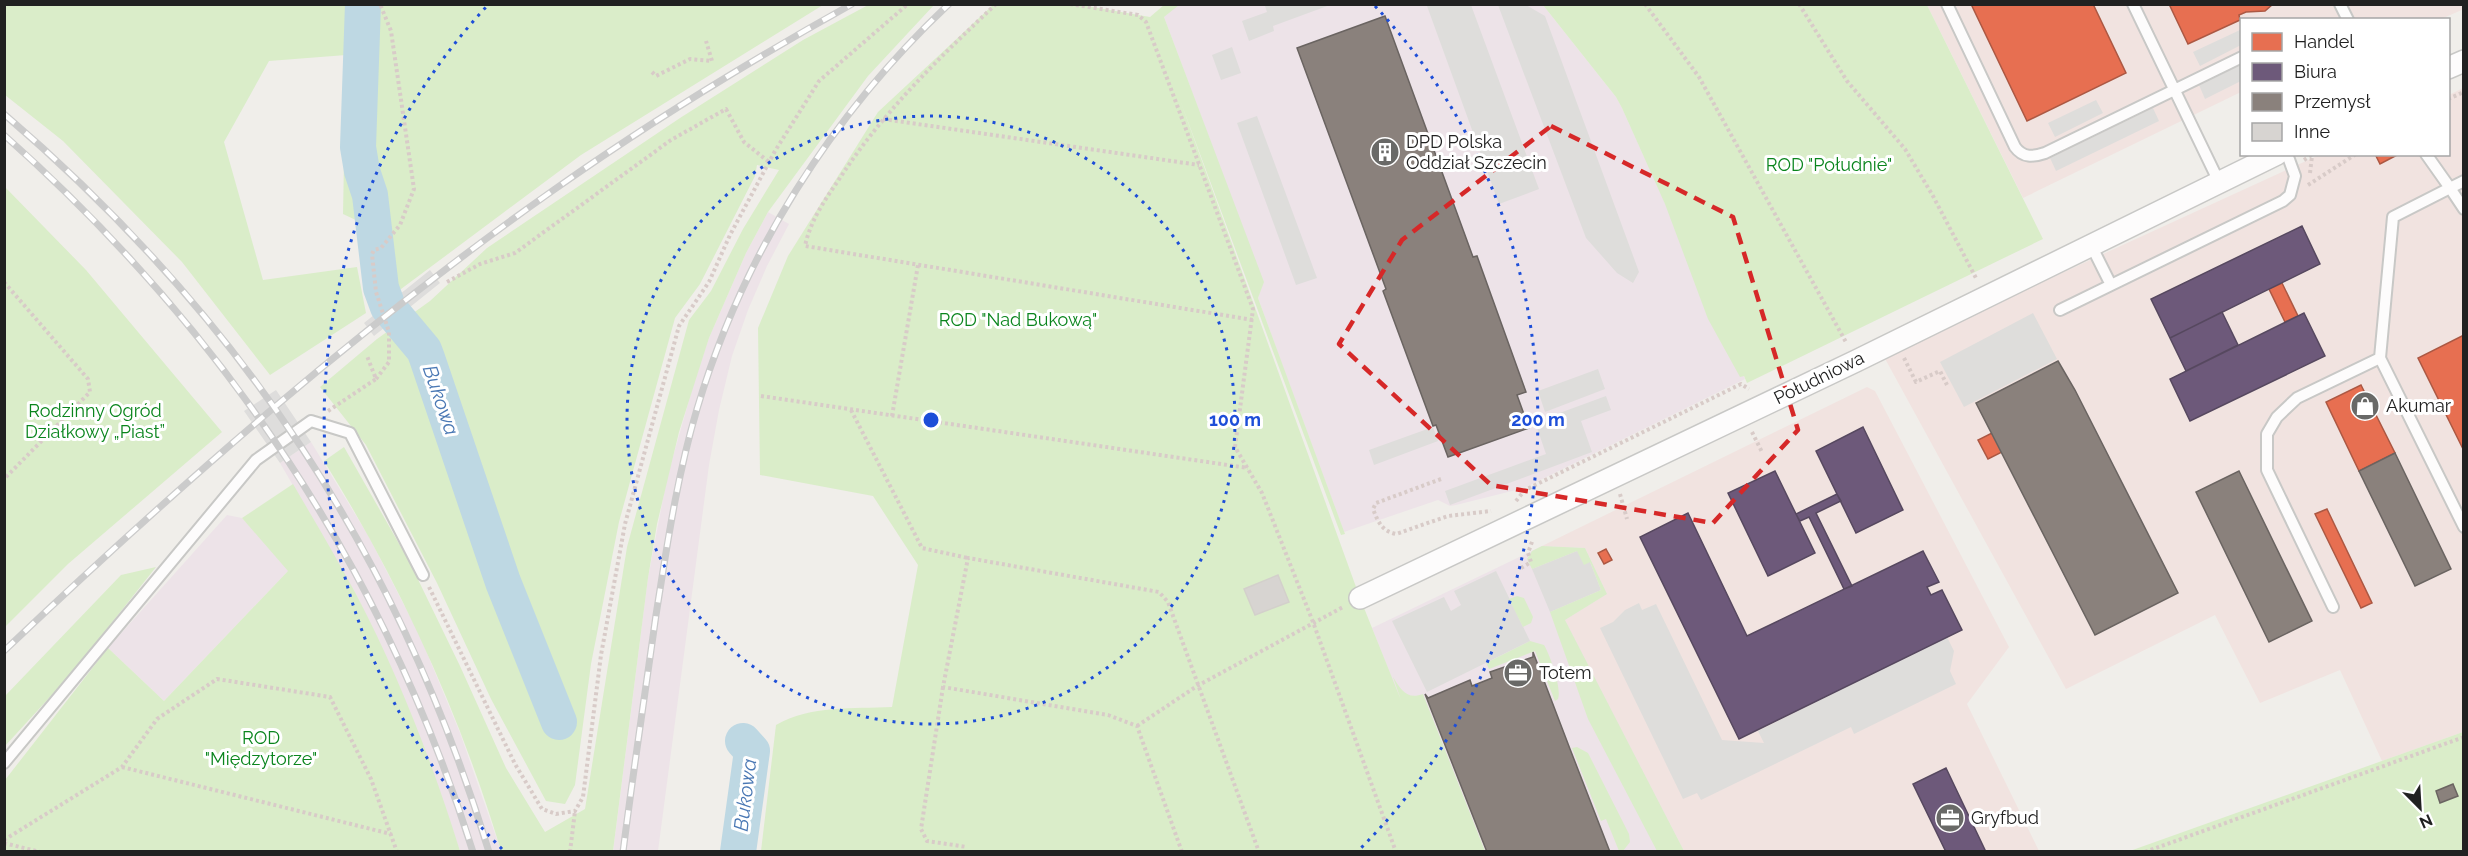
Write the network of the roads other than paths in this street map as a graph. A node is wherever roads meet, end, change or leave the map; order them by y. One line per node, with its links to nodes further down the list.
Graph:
1 (1947, 4): 6 (lane)
2 (2133, 4): 6 (lane)
3 (2340, 4): 4 (lane)
4 (2347, 18)
5 (2240, 57): 6 (lane)
6 (2174, 90): 10 (lane)
7 (2273, 156): 10 (street, Południowa)
8 (2288, 156): 15 (lane)
9 (2427, 156): 12 (lane)
10 (2219, 182): 14 (street, Południowa)
11 (2463, 182): 12 (lane)
12 (2450, 188): 13 (lane); 17 (lane)
13 (2463, 209)
14 (2091, 245): 15 (lane); 20 (street, Południowa)
15 (2111, 285): 16 (lane)
16 (2060, 310)
17 (2380, 358): 18 (lane); 21 (lane)
18 (2463, 527)
19 (423, 575): 22 (lane)
20 (1360, 598)
21 (2333, 607)
22 (4, 763)

